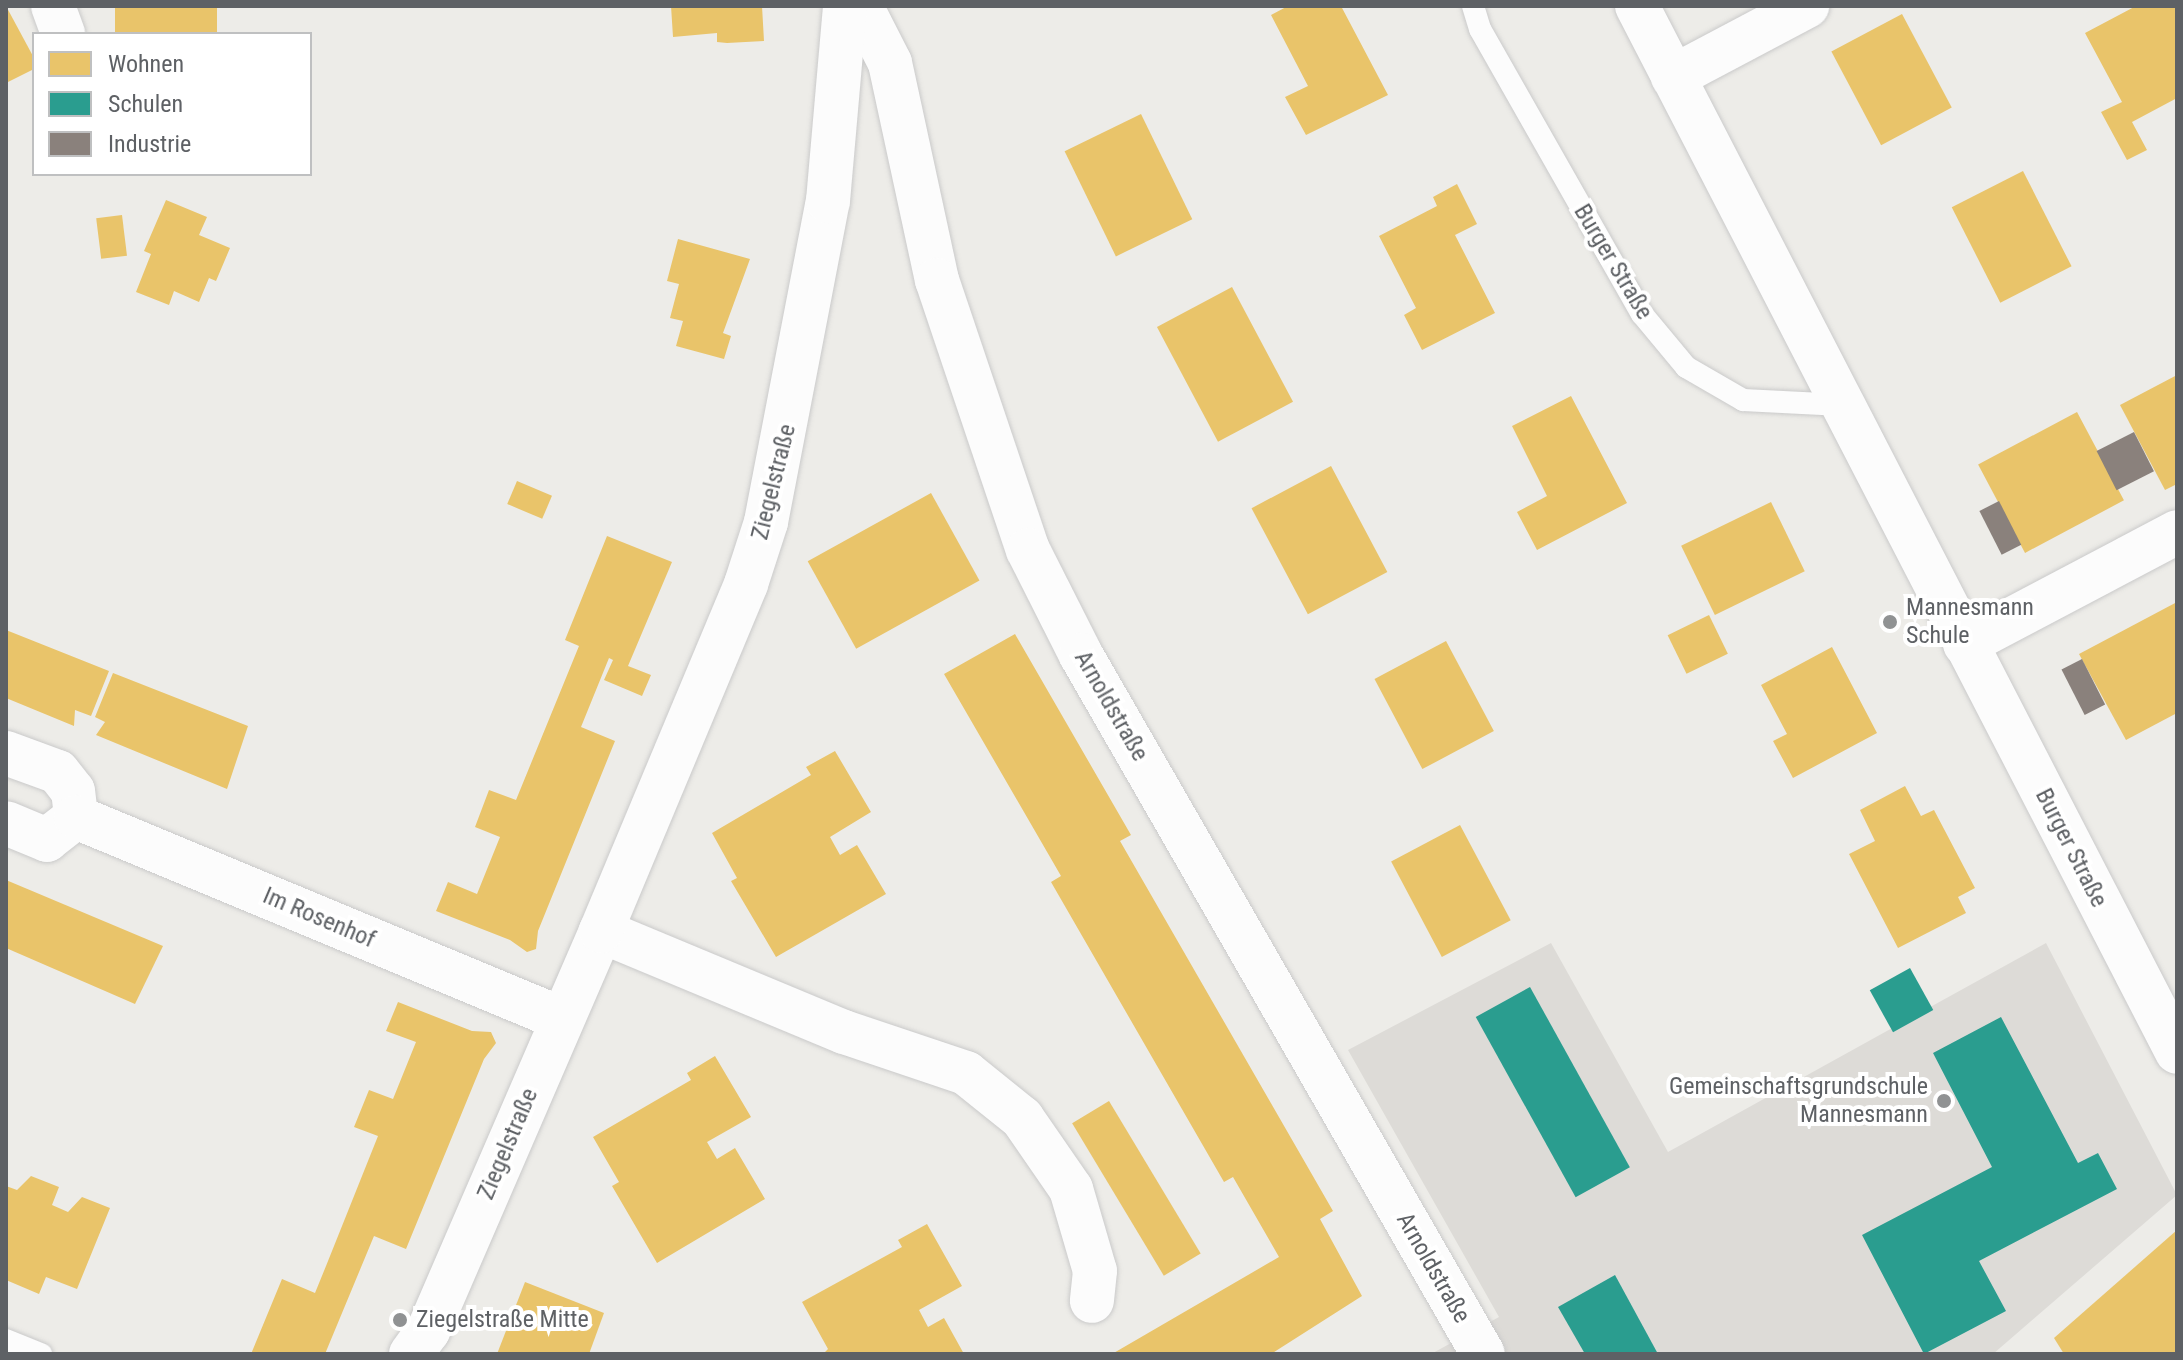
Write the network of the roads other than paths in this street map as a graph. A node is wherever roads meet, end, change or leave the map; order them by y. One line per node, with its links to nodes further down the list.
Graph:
1 (53, 6): 7 (street)
2 (845, 6): 15 (street, Ziegelstraße)
3 (861, 6): 22 (street, Arnoldstraße)
4 (1473, 6): 9 (lane, Burger Straße)
5 (1637, 6): 8 (street, Burger Straße)
6 (1807, 6): 8 (street)
7 (62, 32)
8 (1673, 77): 9 (street, Burger Straße)
9 (1842, 405): 11 (street, Burger Straße)
10 (2177, 532): 11 (street)
11 (1965, 644): 17 (street, Burger Straße)
12 (6, 753): 13 (street)
13 (76, 817): 14 (street); 16 (street, Im Rosenhof)
14 (6, 823)
15 (601, 931): 16 (street, Ziegelstraße); 18 (street)
16 (562, 1019): 21 (street, Ziegelstraße)
17 (2177, 1052)
18 (1092, 1301)
19 (6, 1340): 20 (lane)
20 (41, 1354)
21 (411, 1354)
22 (1483, 1354)

